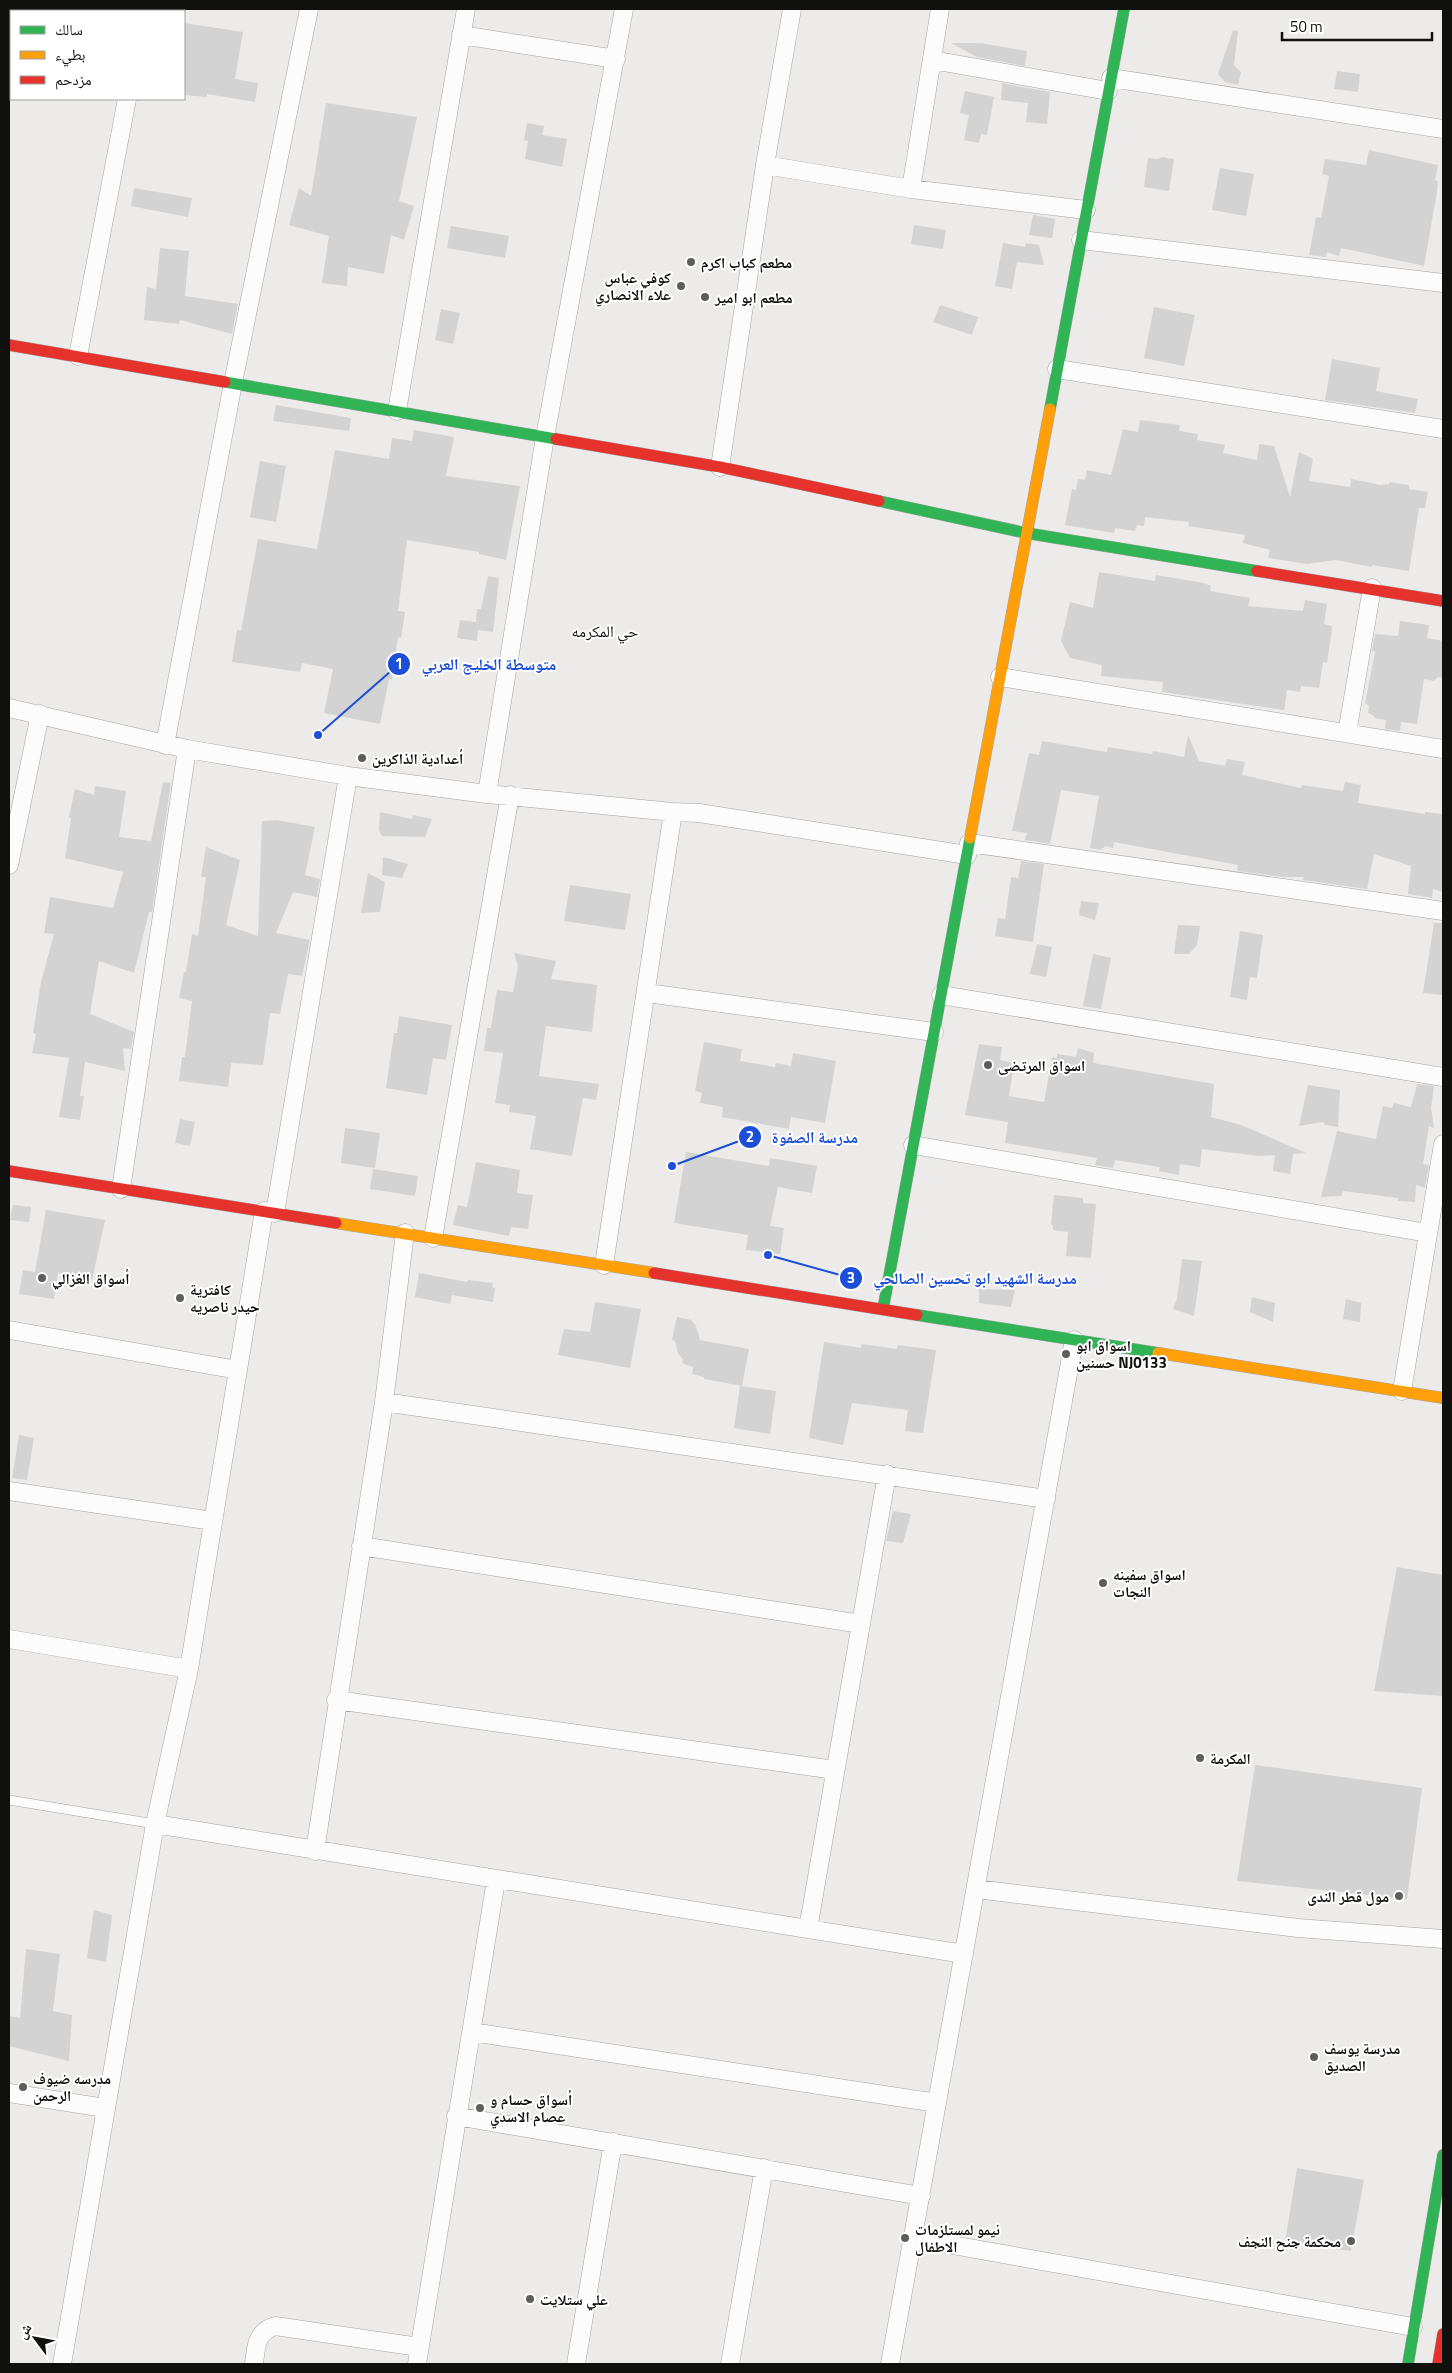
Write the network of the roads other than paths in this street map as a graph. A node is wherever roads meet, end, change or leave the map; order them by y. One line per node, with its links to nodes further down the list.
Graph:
1 (309, 9): 21 (street)
2 (466, 9): 7 (street)
3 (624, 9): 8 (street)
4 (792, 9): 13 (street)
5 (940, 9): 9 (street)
6 (1124, 9): 10 (street)
7 (461, 35): 8 (street); 22 (street)
8 (616, 59): 24 (street)
9 (932, 60): 10 (street); 14 (street)
10 (1110, 84): 12 (street); 15 (street)
11 (127, 100): 19 (street)
12 (1443, 129)
13 (765, 165): 14 (street); 25 (street)
14 (911, 189): 15 (street)
15 (1086, 210): 16 (street)
16 (1081, 240): 17 (street); 20 (street)
17 (1443, 283)
18 (9, 345): 19 (street)
19 (78, 356): 21 (street)
20 (1057, 369): 23 (street); 26 (street)
21 (233, 383): 22 (street); 33 (street)
22 (397, 412): 24 (street)
23 (1443, 429)
24 (545, 437): 25 (street); 37 (street)
25 (720, 467): 26 (street)
26 (1026, 533): 27 (street); 29 (street)
27 (1372, 588): 28 (street); 32 (street)
28 (1443, 601)
29 (1000, 677): 32 (street); 40 (street)
30 (9, 708): 31 (street)
31 (40, 714): 33 (street); 41 (street)
32 (1346, 733): 34 (street)
33 (165, 745): 35 (street)
34 (1443, 749)
35 (187, 750): 36 (street); 50 (street)
36 (348, 776): 37 (street); 51 (street)
37 (487, 794): 38 (street)
38 (510, 795): 39 (street); 54 (street)
39 (673, 812): 40 (street); 43 (street)
40 (968, 849): 42 (street); 44 (street)
41 (9, 865)
42 (1443, 911)
43 (647, 993): 45 (street); 55 (street)
44 (941, 995): 45 (street); 46 (street)
45 (934, 1032): 48 (street)
46 (1443, 1077)
47 (1443, 1144): 53 (street)
48 (913, 1145): 53 (street); 56 (street)
49 (9, 1171): 50 (street)
50 (121, 1188): 51 (street)
51 (269, 1212): 52 (street); 59 (street)
52 (405, 1234): 54 (street); 62 (street)
53 (1428, 1234): 60 (street)
54 (434, 1238): 55 (street)
55 (604, 1265): 56 (street)
56 (883, 1309): 58 (street)
57 (9, 1330): 59 (street)
58 (1074, 1340): 60 (street); 65 (street)
59 (238, 1370): 66 (street)
60 (1402, 1391): 61 (street)
61 (1443, 1398)
62 (384, 1402): 63 (street); 67 (street)
63 (887, 1474): 65 (street); 68 (street)
64 (9, 1491): 66 (street)
65 (1046, 1499): 77 (street)
66 (213, 1520): 70 (street)
67 (361, 1546): 68 (street); 71 (street)
68 (861, 1624): 72 (street)
69 (9, 1639): 70 (street)
70 (189, 1669): 74 (street)
71 (336, 1700): 72 (street); 75 (street)
72 (835, 1770): 78 (street)
73 (9, 1800): 74 (lane)
74 (155, 1824): 75 (street); 84 (street)
75 (315, 1851): 76 (street)
76 (496, 1880): 78 (street); 81 (street)
77 (976, 1889): 79 (street); 80 (street)
78 (808, 1929): 80 (street)
79 (1443, 1939)
80 (964, 1954): 83 (street)
81 (472, 2032): 83 (street); 85 (street)
82 (9, 2093): 84 (street)
83 (937, 2103): 89 (street)
84 (105, 2108): 94 (street)
85 (456, 2116): 86 (street); 93 (street)
86 (613, 2142): 88 (street); 96 (street)
87 (1443, 2155): 91 (street)
88 (764, 2168): 89 (street); 97 (street)
89 (921, 2196): 90 (street)
90 (913, 2238): 91 (street); 98 (street)
91 (1413, 2327): 99 (street)
92 (1443, 2334): 100 (street)
93 (418, 2356): 95 (street)
94 (62, 2364)
95 (254, 2364)
96 (576, 2364)
97 (730, 2364)
98 (890, 2364)
99 (1408, 2364)
100 (1438, 2364)

